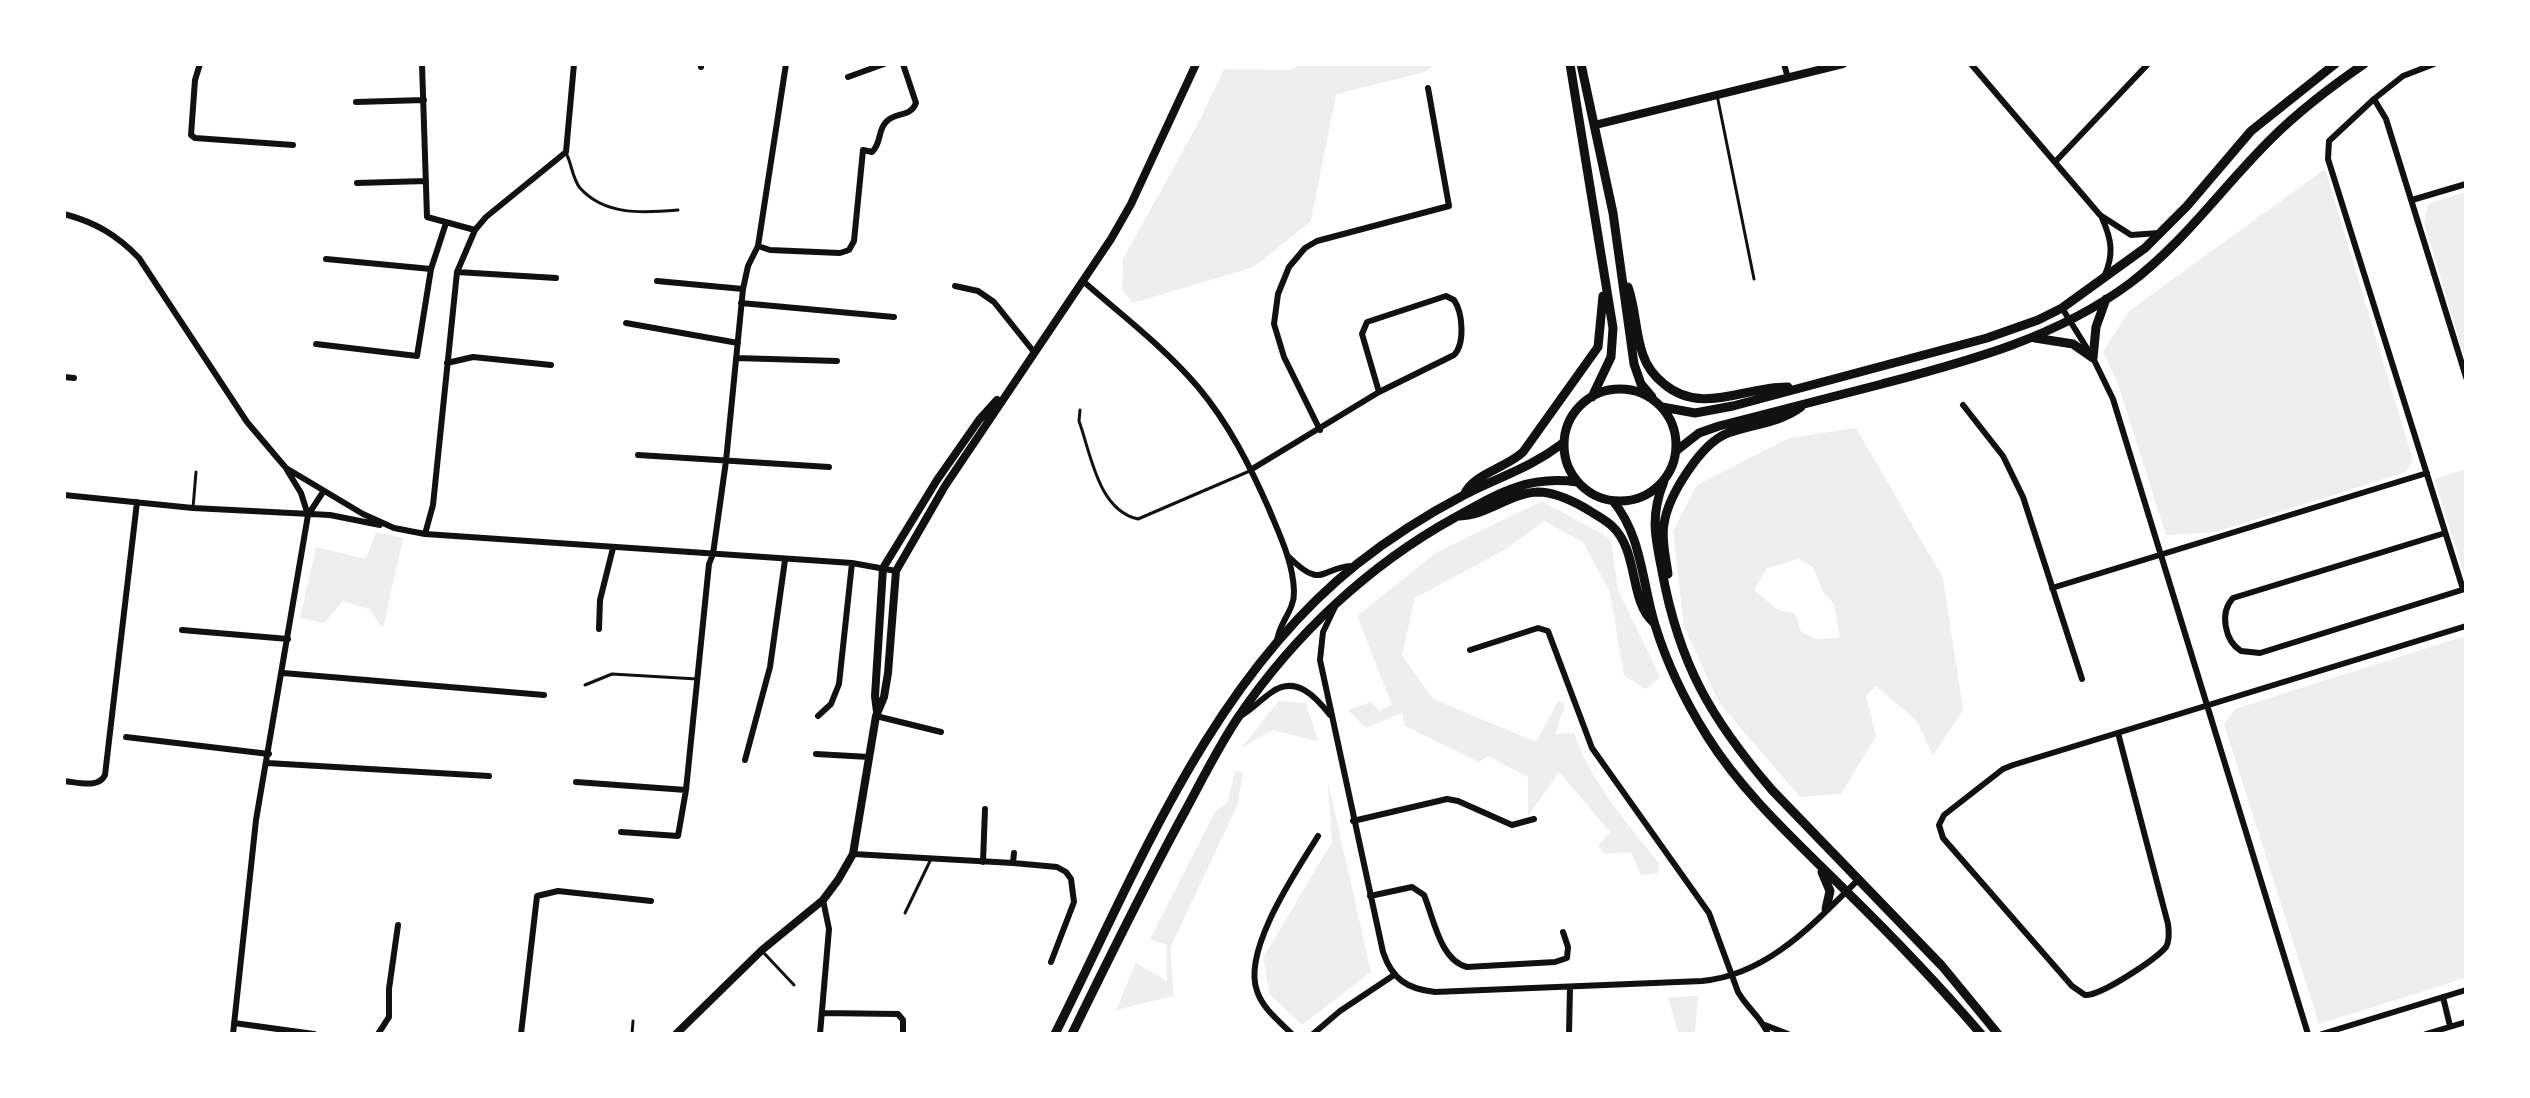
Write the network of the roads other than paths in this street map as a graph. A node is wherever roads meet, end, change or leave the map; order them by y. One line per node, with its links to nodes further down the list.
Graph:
1 (200, 64): 25 (street)
2 (422, 64): 21 (street)
3 (574, 64): 26 (street)
4 (786, 64): 38 (street)
5 (884, 64): 17 (street)
6 (903, 64): 38 (street)
7 (1196, 64): 48 (main road)
8 (1570, 64): 43 (main road)
9 (1581, 64): 24 (main road)
10 (1784, 64): 18 (street)
11 (1843, 64): 18 (street)
12 (1971, 64): 27 (street)
13 (2148, 64): 27 (street)
14 (2335, 64): 37 (main road)
15 (2364, 64): 51 (main road)
16 (2434, 64): 22 (street)
17 (848, 77)
18 (1788, 78): 20 (street)
19 (1428, 88): 77 (street)
20 (1716, 94): 24 (street); 45 (lane)
21 (424, 99): 23 (street); 28 (street)
22 (2374, 99): 31 (street); 86 (street)
23 (356, 102)
24 (1595, 125): 42 (main road)
25 (293, 144)
26 (566, 152): 32 (lane); 36 (street)
27 (2055, 162): 34 (street)
28 (426, 181): 29 (street); 35 (street)
29 (357, 183)
30 (2466, 184): 31 (street)
31 (2412, 200): 67 (street)
32 (678, 210)
33 (64, 214): 83 (street)
34 (2100, 215): 37 (street); 47 (street)
35 (446, 223): 36 (street); 40 (street)
36 (475, 230): 41 (street)
37 (2161, 233): 47 (main road)
38 (758, 246): 50 (street)
39 (326, 259): 40 (street)
40 (431, 269): 59 (street)
41 (457, 272): 44 (street); 64 (street)
42 (1622, 274): 70 (main road); 73 (main road)
43 (1603, 275): 72 (main road); 91 (main road)
44 (556, 278)
45 (1754, 279)
46 (657, 281): 50 (street)
47 (2102, 281): 53 (main road)
48 (1084, 282): 60 (main road); 84 (street)
49 (955, 286): 60 (street)
50 (743, 289): 52 (street)
51 (2106, 299): 55 (main road); 62 (main road)
52 (741, 303): 54 (street); 58 (street)
53 (2062, 308): 55 (street); 70 (main road)
54 (894, 317)
55 (2070, 320): 57 (main road); 62 (street)
56 (626, 322): 58 (street)
57 (2032, 338): 62 (main road); 74 (main road)
58 (738, 343): 61 (street)
59 (316, 344)
60 (1034, 352): 69 (main road)
61 (736, 358): 63 (street); 81 (street)
62 (2093, 358): 102 (street)
63 (837, 361)
64 (447, 363): 65 (street); 99 (street)
65 (551, 365)
66 (64, 377): 68 (street)
67 (2466, 377)
68 (74, 378)
69 (1013, 382): 107 (main road); 108 (main road)
70 (1799, 387): 73 (main road)
71 (1379, 392): 71 (street); 77 (street)
72 (1592, 397): 73 (main road); 78 (main road)
73 (1658, 404): 79 (main road)
74 (1805, 404): 79 (main road); 112 (main road)
75 (1963, 405): 109 (street)
76 (1080, 410): 84 (lane)
77 (1320, 430): 84 (street)
78 (1563, 443): 88 (main road); 91 (main road)
79 (1676, 451): 87 (main road)
80 (638, 455): 81 (street)
81 (726, 461): 82 (street); 101 (street)
82 (829, 467)
83 (286, 468): 89 (street); 95 (street)
84 (1252, 469): 103 (street)
85 (196, 471): 94 (lane)
86 (2427, 473): 98 (street); 102 (street)
87 (1664, 481): 92 (main road); 112 (main road)
88 (1577, 482): 92 (main road); 96 (main road)
89 (323, 492): 95 (street); 97 (street)
90 (64, 495): 93 (street)
91 (1464, 495): 106 (main road)
92 (1613, 501): 113 (main road)
93 (137, 502): 94 (street); 139 (street)
94 (193, 508): 95 (street)
95 (308, 516): 97 (street); 117 (street)
96 (1458, 516): 111 (main road); 113 (main road)
97 (394, 528): 99 (street)
98 (2445, 533): 110 (street); 110 (street)
99 (425, 534): 100 (street)
100 (613, 548): 101 (street); 115 (street)
101 (713, 554): 104 (street); 121 (street)
102 (2161, 554): 109 (street); 125 (street)
103 (1289, 557): 106 (street); 118 (street)
104 (785, 560): 105 (street); 136 (street)
105 (852, 563): 107 (street); 127 (street)
106 (1355, 566): 118 (main road)
107 (883, 568): 108 (street); 126 (main road)
108 (896, 572): 126 (main road)
109 (2052, 588): 122 (street)
110 (2464, 589)
111 (1336, 604): 128 (street); 129 (main road)
112 (1669, 611): 153 (main road)
113 (1654, 623): 152 (main road)
114 (2466, 626): 125 (street)
115 (598, 629)
116 (182, 630): 117 (street)
117 (288, 639): 120 (street)
118 (1277, 642): 185 (main road)
119 (1470, 650): 165 (street)
120 (283, 674): 124 (street); 133 (street)
121 (697, 679): 123 (lane); 141 (street)
122 (2082, 679)
123 (585, 685)
124 (544, 695)
125 (2208, 705): 131 (street); 194 (street)
126 (876, 714): 130 (street); 135 (main road)
127 (818, 716)
128 (1330, 716): 129 (street); 144 (street)
129 (1238, 717): 186 (main road)
130 (940, 732)
131 (2118, 733): 131 (street)
132 (126, 738): 133 (street)
133 (269, 753): 137 (street)
134 (816, 754): 135 (street)
135 (869, 758): 148 (main road)
136 (745, 760)
137 (267, 763): 138 (street); 173 (street)
138 (489, 776)
139 (64, 781)
140 (576, 782): 141 (street)
141 (686, 790): 145 (street)
142 (985, 809): 150 (street)
143 (1534, 819): 144 (street)
144 (1353, 821): 155 (street)
145 (621, 832)
146 (1318, 836): 187 (street)
147 (1014, 853): 151 (street)
148 (853, 854): 149 (street); 156 (main road)
149 (931, 859): 150 (street); 159 (lane)
150 (982, 862): 151 (street)
151 (1013, 863): 163 (street)
152 (1818, 864): 154 (main road); 158 (main road)
153 (1859, 879): 154 (street); 193 (main road)
154 (1846, 891): 158 (street); 192 (main road)
155 (1370, 896): 161 (street); 164 (street)
156 (823, 900): 162 (main road); 170 (street)
157 (651, 901): 180 (street)
158 (1826, 909): 165 (street)
159 (905, 913)
160 (398, 925): 179 (street)
161 (1563, 932)
162 (762, 950): 166 (lane); 182 (main road)
163 (1051, 962)
164 (1394, 975): 167 (street); 188 (street)
165 (1733, 976): 167 (street); 174 (street)
166 (794, 985)
167 (1570, 987): 189 (street)
168 (2466, 990): 169 (street)
169 (2443, 997): 175 (street); 195 (street)
170 (822, 1013): 183 (street); 184 (street)
171 (633, 1021): 181 (lane)
172 (2466, 1022): 175 (street)
173 (234, 1023): 177 (street); 178 (street)
174 (1765, 1025): 190 (street); 191 (street)
175 (2450, 1026): 176 (street)
176 (2426, 1033)
177 (233, 1034)
178 (314, 1034)
179 (378, 1034)
180 (521, 1034)
181 (632, 1034)
182 (676, 1034)
183 (820, 1034)
184 (903, 1034)
185 (1055, 1034)
186 (1072, 1034)
187 (1292, 1034)
188 (1313, 1034)
189 (1569, 1034)
190 (1768, 1034)
191 (1788, 1034)
192 (1981, 1034)
193 (1998, 1034)
194 (2308, 1034)
195 (2322, 1034)

